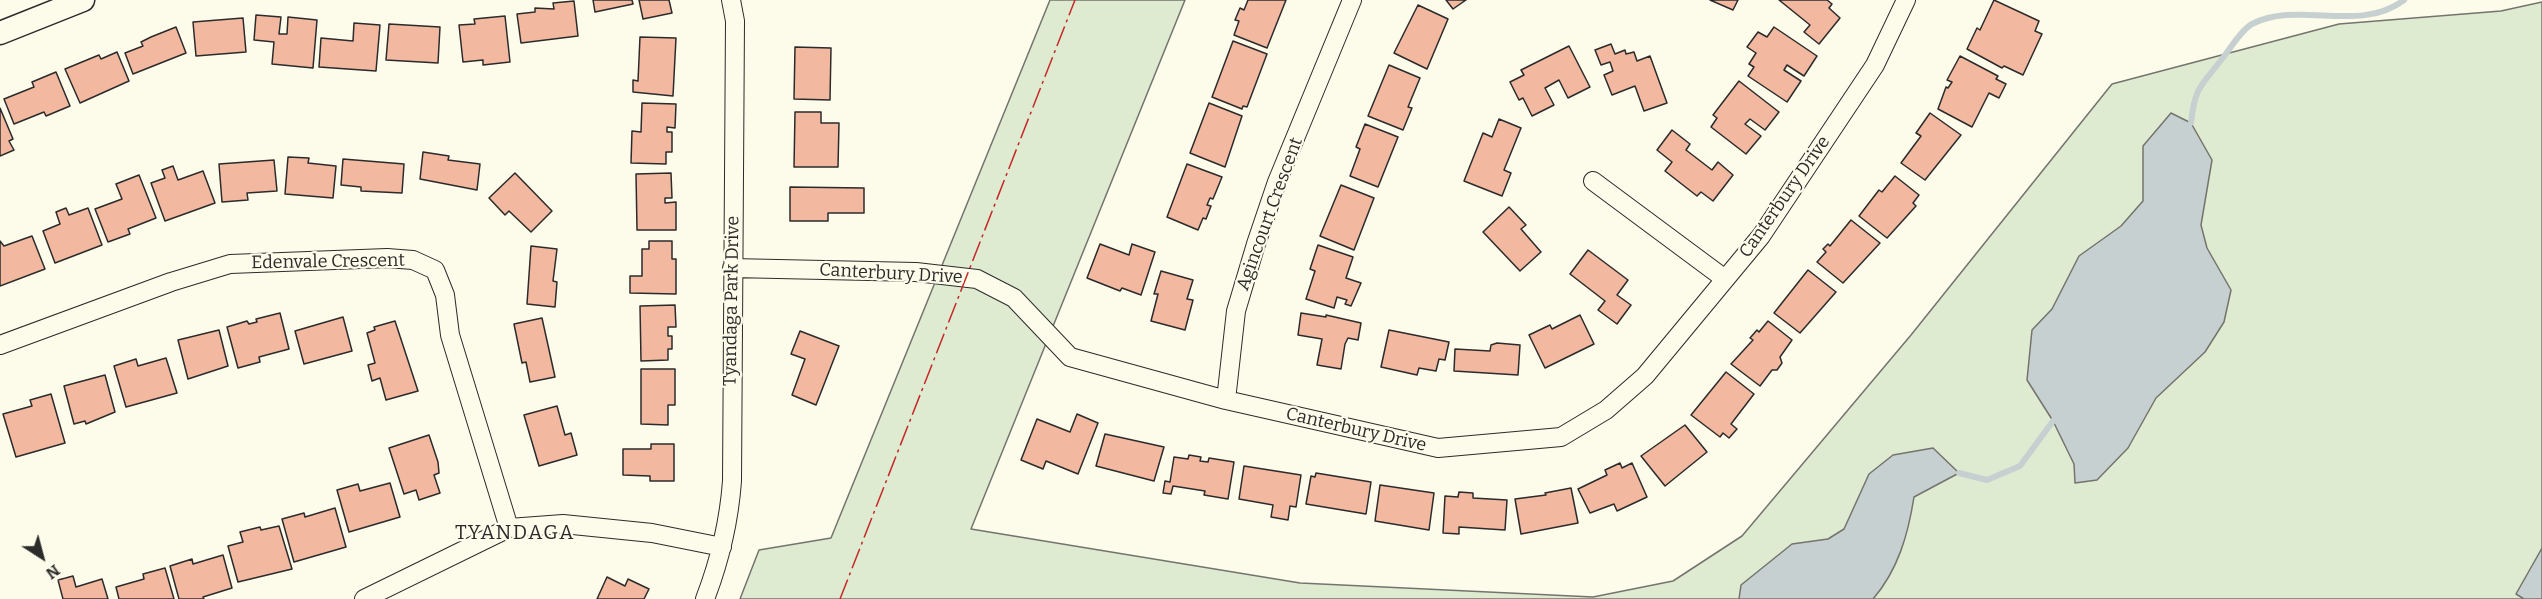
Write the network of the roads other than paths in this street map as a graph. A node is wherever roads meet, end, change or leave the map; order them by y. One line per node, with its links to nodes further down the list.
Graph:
1 (83, 0): 5 (street)
2 (731, 0): 7 (street, Tyandaga Park Drive)
3 (1352, 0): 10 (street, Agincourt Crescent)
4 (1906, 0): 8 (street, Canterbury Drive)
5 (0, 33)
6 (1593, 181): 8 (street)
7 (732, 268): 10 (street, Canterbury Drive); 12 (street, Tyandaga Park Drive)
8 (1725, 279): 10 (street, Canterbury Drive)
9 (0, 345): 11 (street, Edenvale Crescent)
10 (1226, 400)
11 (509, 528): 12 (street); 13 (street)
12 (722, 547): 14 (street, Tyandaga Park Drive)
13 (364, 599)
14 (705, 599)

